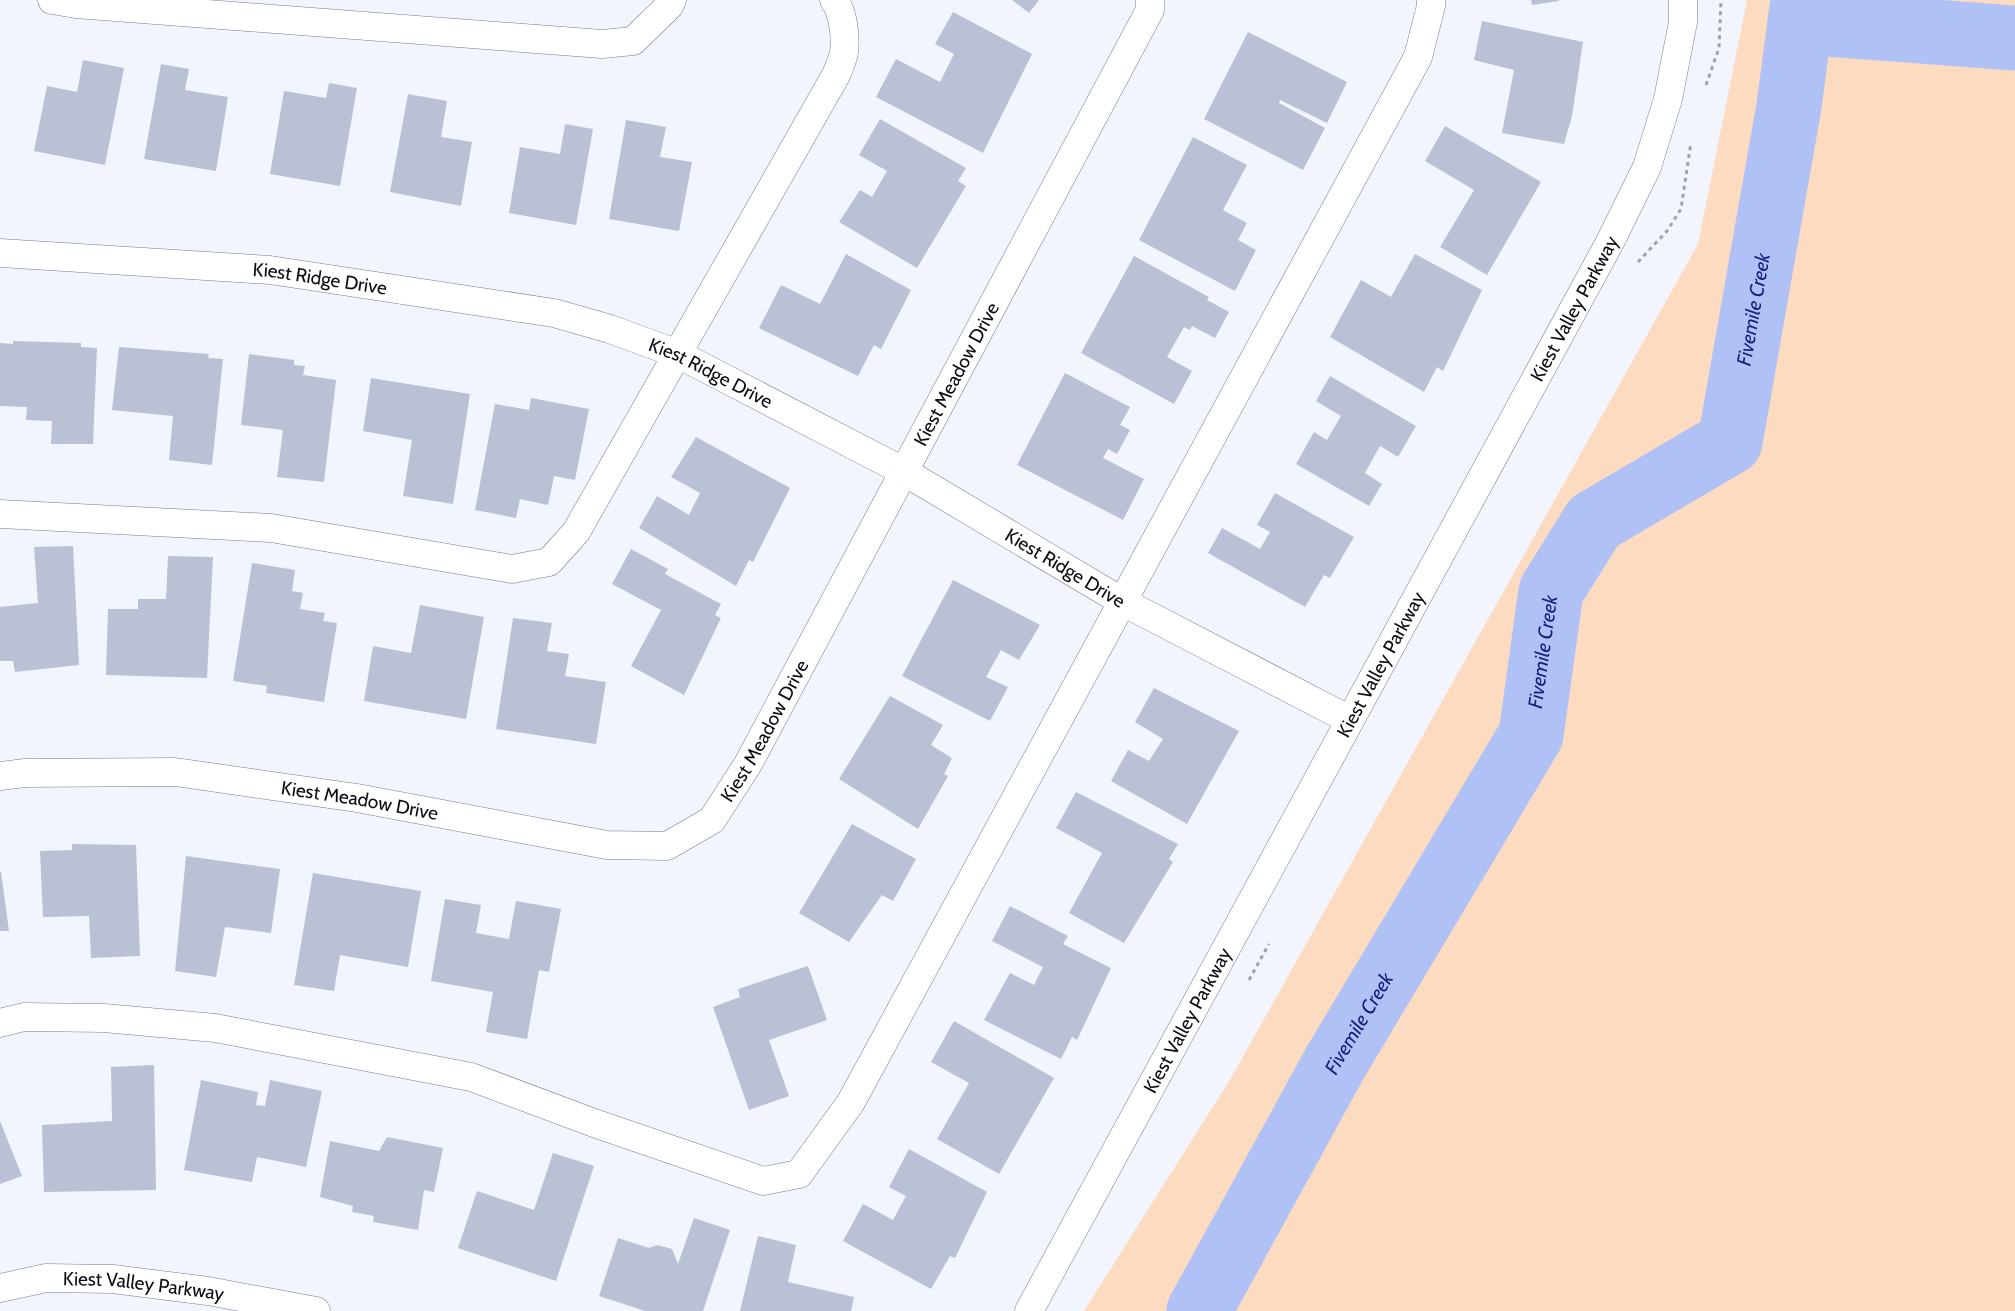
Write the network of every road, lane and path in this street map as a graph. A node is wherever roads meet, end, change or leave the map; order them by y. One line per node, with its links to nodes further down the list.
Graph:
1 (672, 0): 6 (street)
2 (834, 0): 8 (street)
3 (1150, 0): 9 (street, Kiest Meadow Drive)
4 (1431, 0): 11 (street)
5 (1683, 0): 12 (street, Kiest Valley Parkway)
6 (68, 1)
7 (0, 253): 8 (street, Kiest Ridge Drive)
8 (678, 354): 9 (street, Kiest Ridge Drive); 10 (street)
9 (903, 471): 11 (street, Kiest Ridge Drive); 13 (street, Kiest Meadow Drive)
10 (0, 514)
11 (1123, 602): 12 (street, Kiest Ridge Drive); 14 (street)
12 (1350, 720): 17 (street, Kiest Valley Parkway)
13 (0, 776)
14 (0, 1023)
15 (0, 1288): 16 (street, Kiest Valley Parkway)
16 (316, 1311)
17 (1028, 1311)

